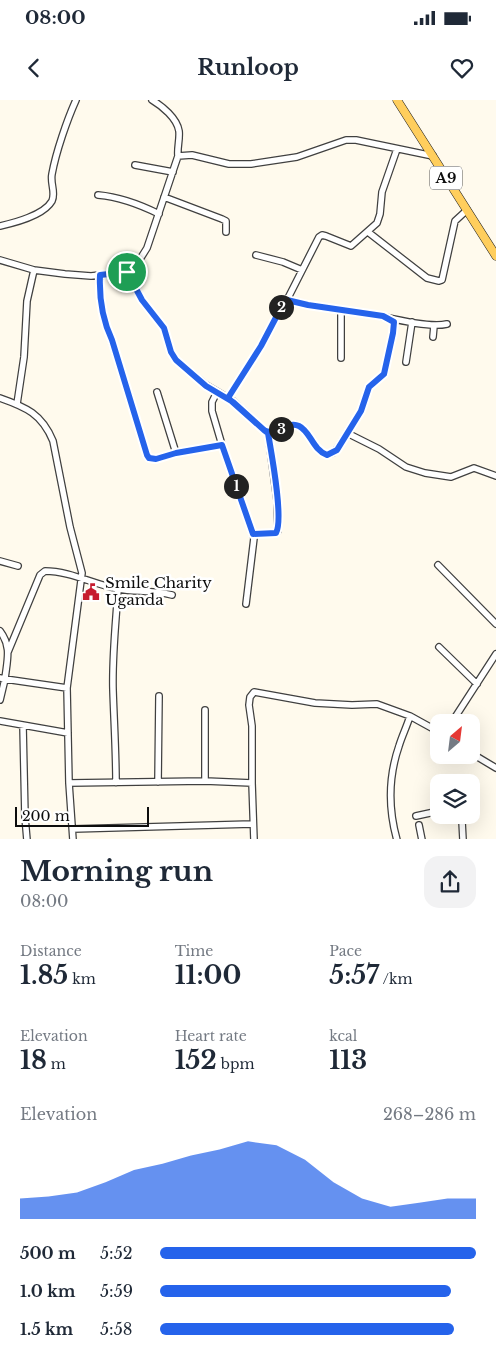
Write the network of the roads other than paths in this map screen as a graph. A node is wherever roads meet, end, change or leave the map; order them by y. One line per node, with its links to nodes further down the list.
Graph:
1 (76, 100): 13 (street)
2 (152, 100): 5 (street)
3 (398, 101): 6 (main road, A9)
4 (397, 149): 5 (street); 6 (street); 15 (street)
5 (178, 156): 8 (street)
6 (433, 156): 11 (main road, A9)
7 (135, 165): 8 (street)
8 (173, 172): 10 (street)
9 (98, 195): 12 (street)
10 (164, 197): 12 (street); 14 (street)
11 (467, 210): 15 (street); 17 (main road, A9)
12 (159, 214): 21 (street)
13 (0, 226)
14 (226, 232)
15 (368, 232): 20 (street)
16 (256, 255): 20 (street)
17 (496, 256)
18 (0, 260): 19 (street)
19 (34, 270): 22 (street); 36 (street)
20 (302, 270): 23 (street)
21 (127, 272): 22 (street); 33 (street)
22 (100, 275): 40 (street)
23 (287, 300): 24 (street); 35 (street)
24 (341, 311): 25 (street); 30 (street)
25 (392, 320): 26 (street); 38 (street)
26 (412, 322): 28 (street); 31 (street)
27 (447, 324): 28 (street)
28 (434, 326): 29 (street)
29 (433, 336)
30 (341, 358)
31 (406, 362)
32 (157, 392): 40 (street)
33 (216, 392): 35 (street); 39 (street)
34 (0, 398): 36 (street)
35 (228, 398): 37 (street)
36 (17, 404): 46 (street)
37 (268, 433): 38 (street); 42 (street)
38 (347, 433): 41 (street)
39 (222, 445): 40 (street); 42 (street)
40 (176, 453)
41 (496, 476)
42 (253, 534): 49 (street)
43 (0, 561): 45 (street)
44 (438, 565): 50 (street)
45 (18, 566)
46 (81, 577): 47 (street); 53 (street); 57 (street)
47 (118, 589): 48 (street); 72 (street)
48 (172, 595)
49 (246, 604)
50 (496, 624)
51 (0, 631): 53 (street)
52 (439, 647): 56 (street)
53 (8, 652): 55 (street)
54 (496, 654): 56 (street)
55 (3, 678): 57 (street); 59 (street)
56 (477, 684): 61 (street)
57 (67, 688): 66 (street)
58 (159, 696): 71 (street)
59 (0, 700)
60 (205, 710): 69 (street)
61 (457, 714)
62 (410, 716): 65 (street); 73 (street); 83 (street)
63 (0, 721): 64 (street)
64 (23, 726): 66 (street); 80 (street)
65 (430, 727)
66 (68, 732): 70 (street)
67 (480, 758): 68 (street)
68 (496, 768)
69 (205, 781): 71 (street); 73 (street)
70 (69, 782): 72 (street); 79 (street)
71 (158, 782): 72 (street)
72 (116, 783)
73 (252, 783): 76 (street)
74 (430, 813): 75 (street)
75 (416, 816)
76 (252, 824): 79 (street); 82 (street)
77 (419, 824): 84 (street)
78 (462, 824): 85 (street)
79 (73, 828): 81 (street)
80 (26, 839)
81 (73, 839)
82 (254, 839)
83 (397, 839)
84 (422, 839)
85 (463, 839)

